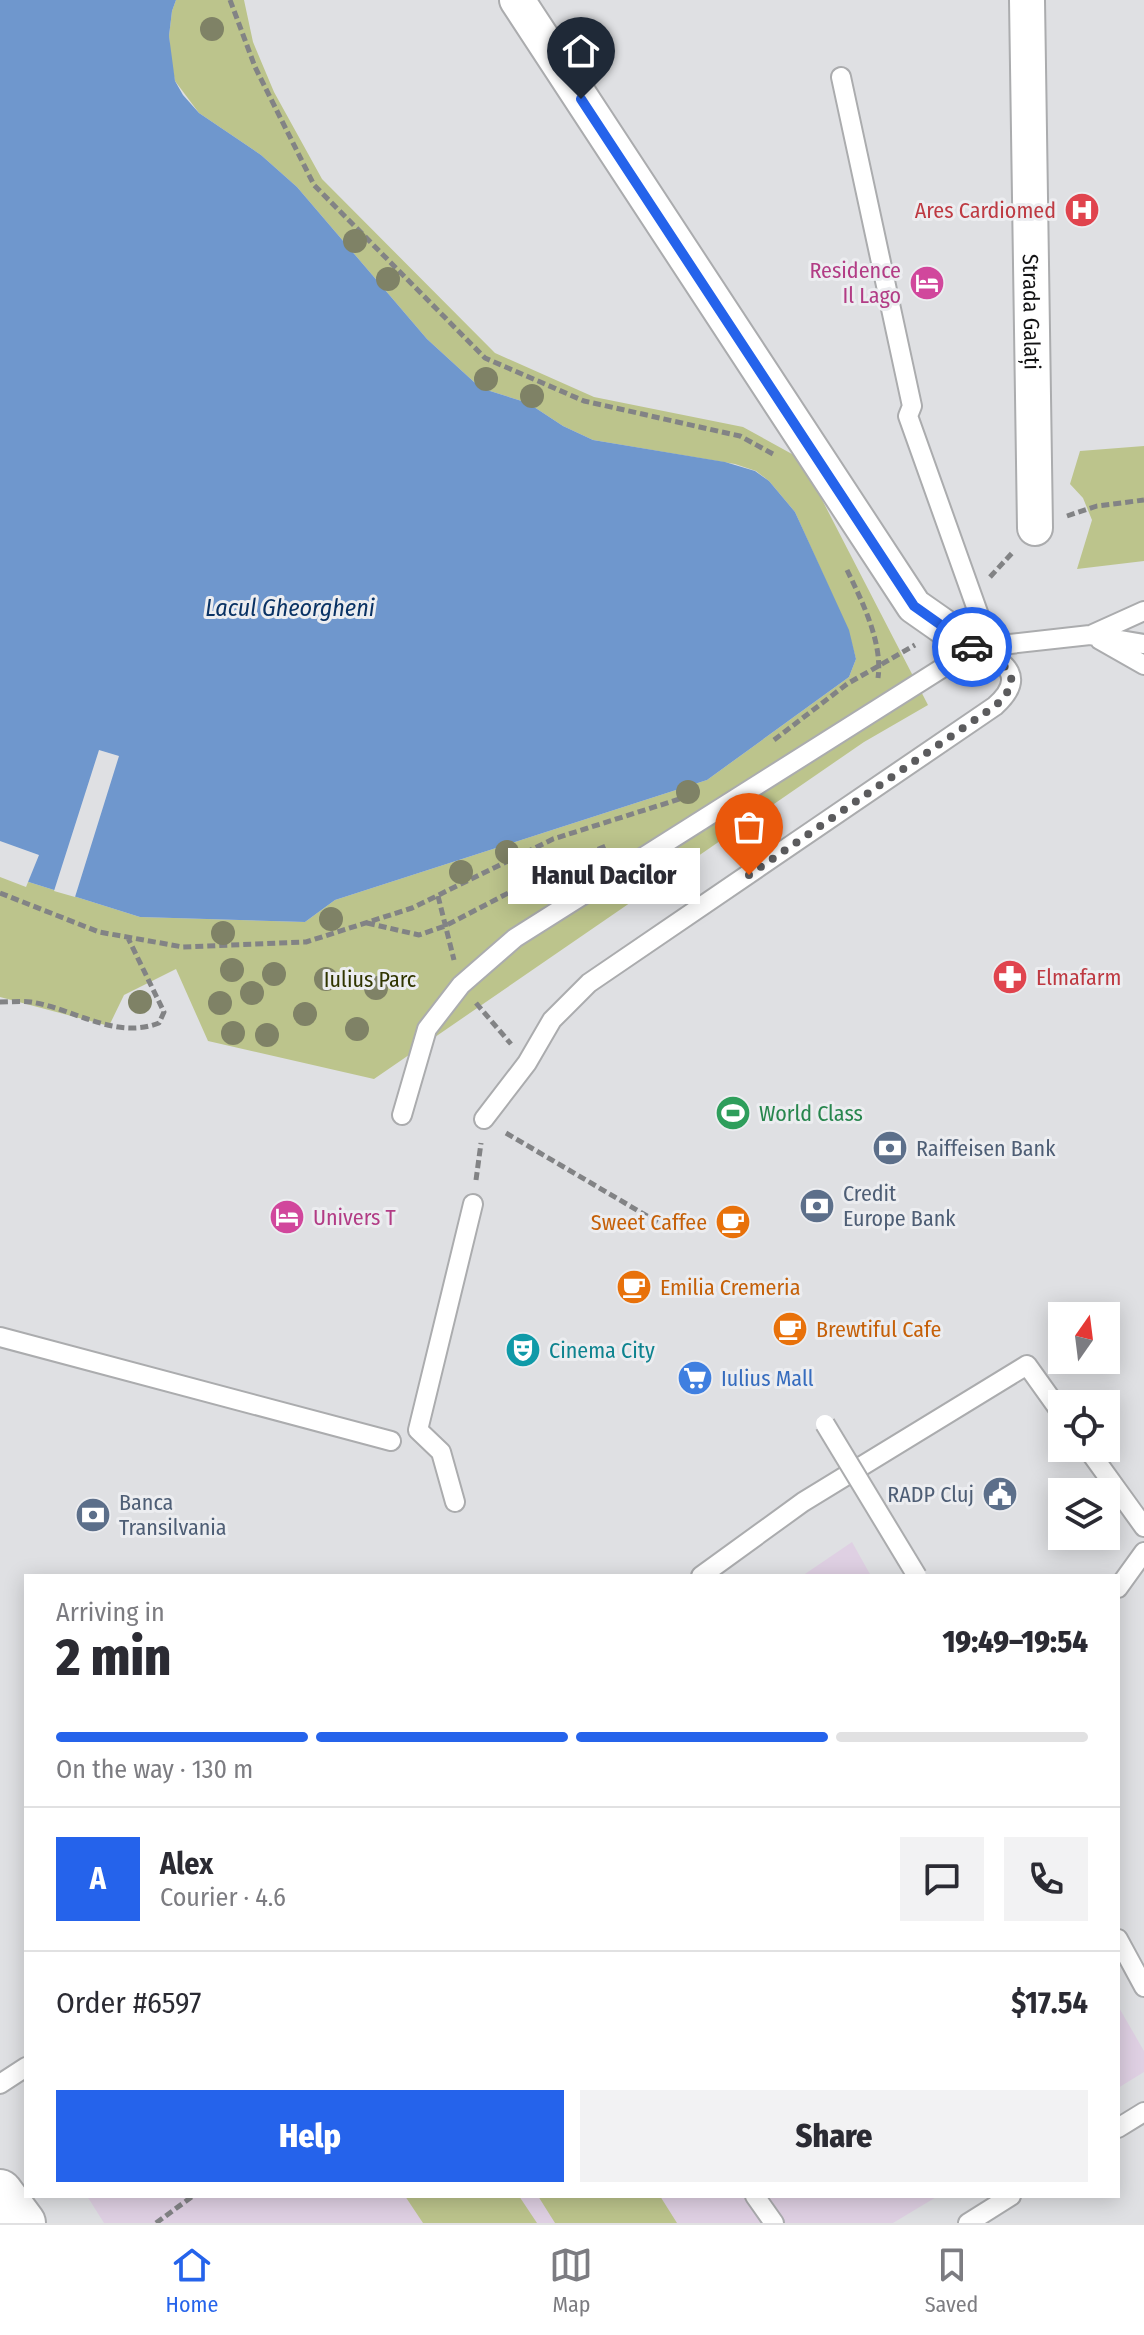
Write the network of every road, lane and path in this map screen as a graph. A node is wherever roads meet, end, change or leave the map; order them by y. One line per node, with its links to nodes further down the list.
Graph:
1 (230, 0): 5 (path)
2 (517, 0): 13 (street)
3 (1027, 0): 7 (street, Strada Galați)
4 (841, 77): 8 (lane)
5 (740, 436)
6 (1144, 500): 7 (path)
7 (1035, 528): 8 (path)
8 (973, 595): 13 (lane)
9 (862, 602): 14 (path)
10 (1144, 611): 11 (lane)
11 (1090, 635): 12 (lane); 13 (lane); 15 (lane)
12 (1144, 644)
13 (982, 647): 25 (lane); 27 (lane)
14 (880, 663): 16 (path); 17 (path)
15 (1144, 665)
16 (876, 687)
17 (769, 744)
18 (700, 792): 21 (path)
19 (620, 840): 23 (path)
20 (0, 893): 24 (path)
21 (438, 896): 22 (path); 23 (path)
22 (367, 923): 23 (path); 24 (path)
23 (445, 926): 25 (path)
24 (127, 937): 26 (path)
25 (461, 985): 27 (path); 28 (lane)
26 (0, 1002)
27 (527, 1063): 29 (lane)
28 (402, 1115)
29 (484, 1119): 30 (path); 31 (path)
30 (473, 1204): 37 (lane)
31 (664, 1226)
32 (0, 1337): 35 (lane)
33 (1048, 1394): 40 (lane)
34 (825, 1424): 41 (lane, bridge)
35 (391, 1441)
36 (1097, 1462): 38 (lane)
37 (455, 1502)
38 (1144, 1527)
39 (1144, 1552): 42 (lane)
40 (704, 1574)
41 (916, 1574)
42 (1120, 1587)
43 (1120, 1943): 44 (lane)
44 (1144, 1987)
45 (24, 2068): 46 (lane)
46 (0, 2084)
47 (1144, 2112): 48 (lane)
48 (1120, 2127)
49 (0, 2192): 53 (main road)
50 (190, 2198): 54 (path)
51 (756, 2198): 55 (lane)
52 (1008, 2198): 56 (lane)
53 (23, 2223)
54 (156, 2223)
55 (774, 2223)
56 (968, 2223)

